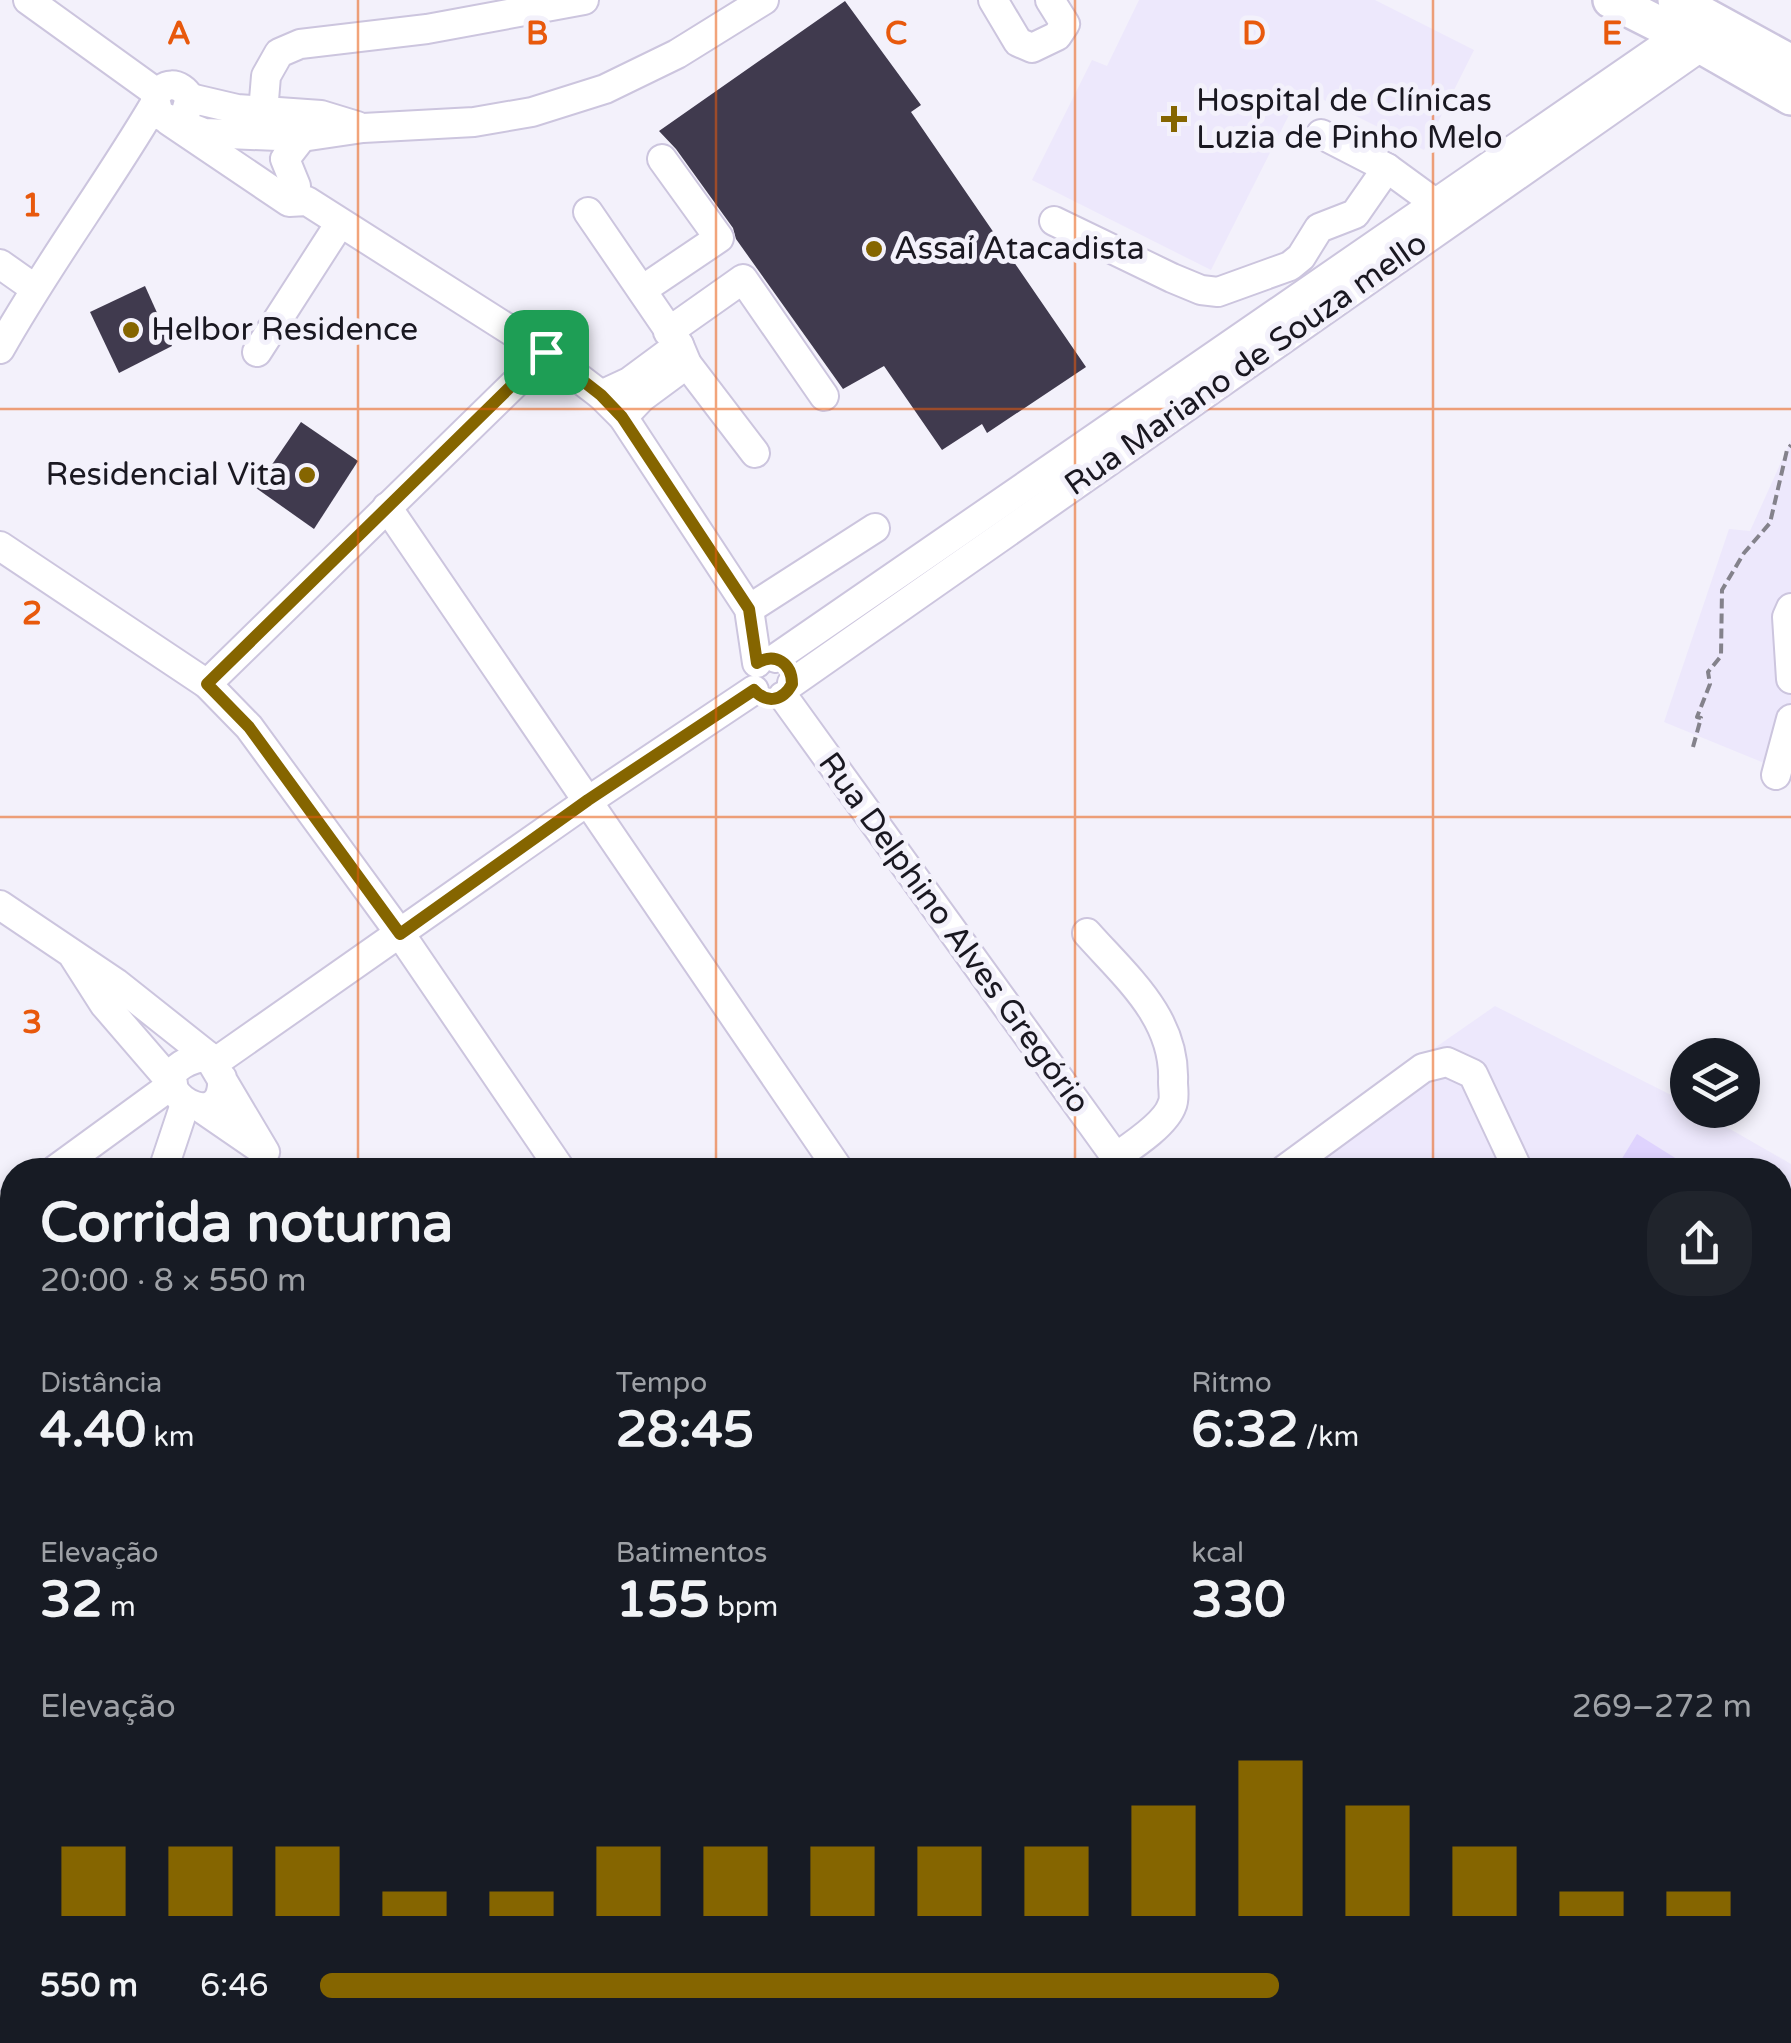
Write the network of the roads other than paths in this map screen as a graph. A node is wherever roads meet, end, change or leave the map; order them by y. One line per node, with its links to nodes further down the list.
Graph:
1 (28, 0): 10 (street)
2 (584, 0): 11 (street)
3 (764, 0): 12 (street)
4 (993, 0): 5 (street)
5 (1050, 0)
6 (1611, 0): 7 (main road)
7 (1686, 27): 8 (main road); 9 (main road); 18 (street, Rua Mariano de Souza mello); 43 (street, Rua Mariano de Souza mello)
8 (1791, 63)
9 (1791, 97)
10 (168, 109): 11 (street); 17 (street); 24 (street)
11 (247, 118): 12 (street); 14 (street); 17 (street)
12 (363, 128): 14 (street)
13 (1321, 134): 16 (street)
14 (302, 137): 17 (street)
15 (662, 159): 25 (street)
16 (1387, 168): 18 (street); 23 (street)
17 (301, 194): 21 (street)
18 (1435, 203): 26 (street, Rua Mariano de Souza mello)
19 (588, 212): 25 (street)
20 (1054, 221): 23 (street)
21 (340, 223): 29 (street); 30 (street)
22 (0, 264): 24 (street)
23 (1232, 287): 26 (street)
24 (34, 288): 28 (street)
25 (642, 290): 27 (street)
26 (1248, 333): 40 (street, Rua Mariano de Souza mello)
27 (678, 347): 31 (street); 32 (street); 33 (street); 34 (street)
28 (0, 350)
29 (256, 352)
30 (546, 352): 31 (street); 35 (street)
31 (601, 395): 33 (street)
32 (824, 396)
33 (622, 417): 39 (street)
34 (755, 454)
35 (387, 507): 42 (street); 46 (street)
36 (875, 528): 39 (street)
37 (0, 546): 42 (street)
38 (1791, 608): 41 (street)
39 (749, 609): 40 (street)
40 (762, 670): 43 (street, Rua Delphino Alves Gregório); 43 (street); 46 (street, Rua Mariano de Souza mello)
41 (1791, 679)
42 (207, 684): 49 (street)
43 (787, 690): 59 (street, Rua Delphino Alves Gregório)
44 (1791, 719): 45 (street)
45 (1776, 774)
46 (588, 800): 49 (street); 58 (street)
47 (0, 905): 50 (street)
48 (1088, 932): 60 (street)
49 (400, 934): 51 (street); 57 (street)
50 (74, 957): 51 (street); 52 (street)
51 (215, 1066): 52 (street); 52 (street); 56 (street)
52 (186, 1098): 53 (street); 54 (street); 55 (street)
53 (77, 1158)
54 (167, 1158)
55 (267, 1158)
56 (269, 1158)
57 (553, 1158)
58 (831, 1158)
59 (1117, 1158)
60 (1126, 1158)
61 (1300, 1158): 62 (street)
62 (1512, 1158)

